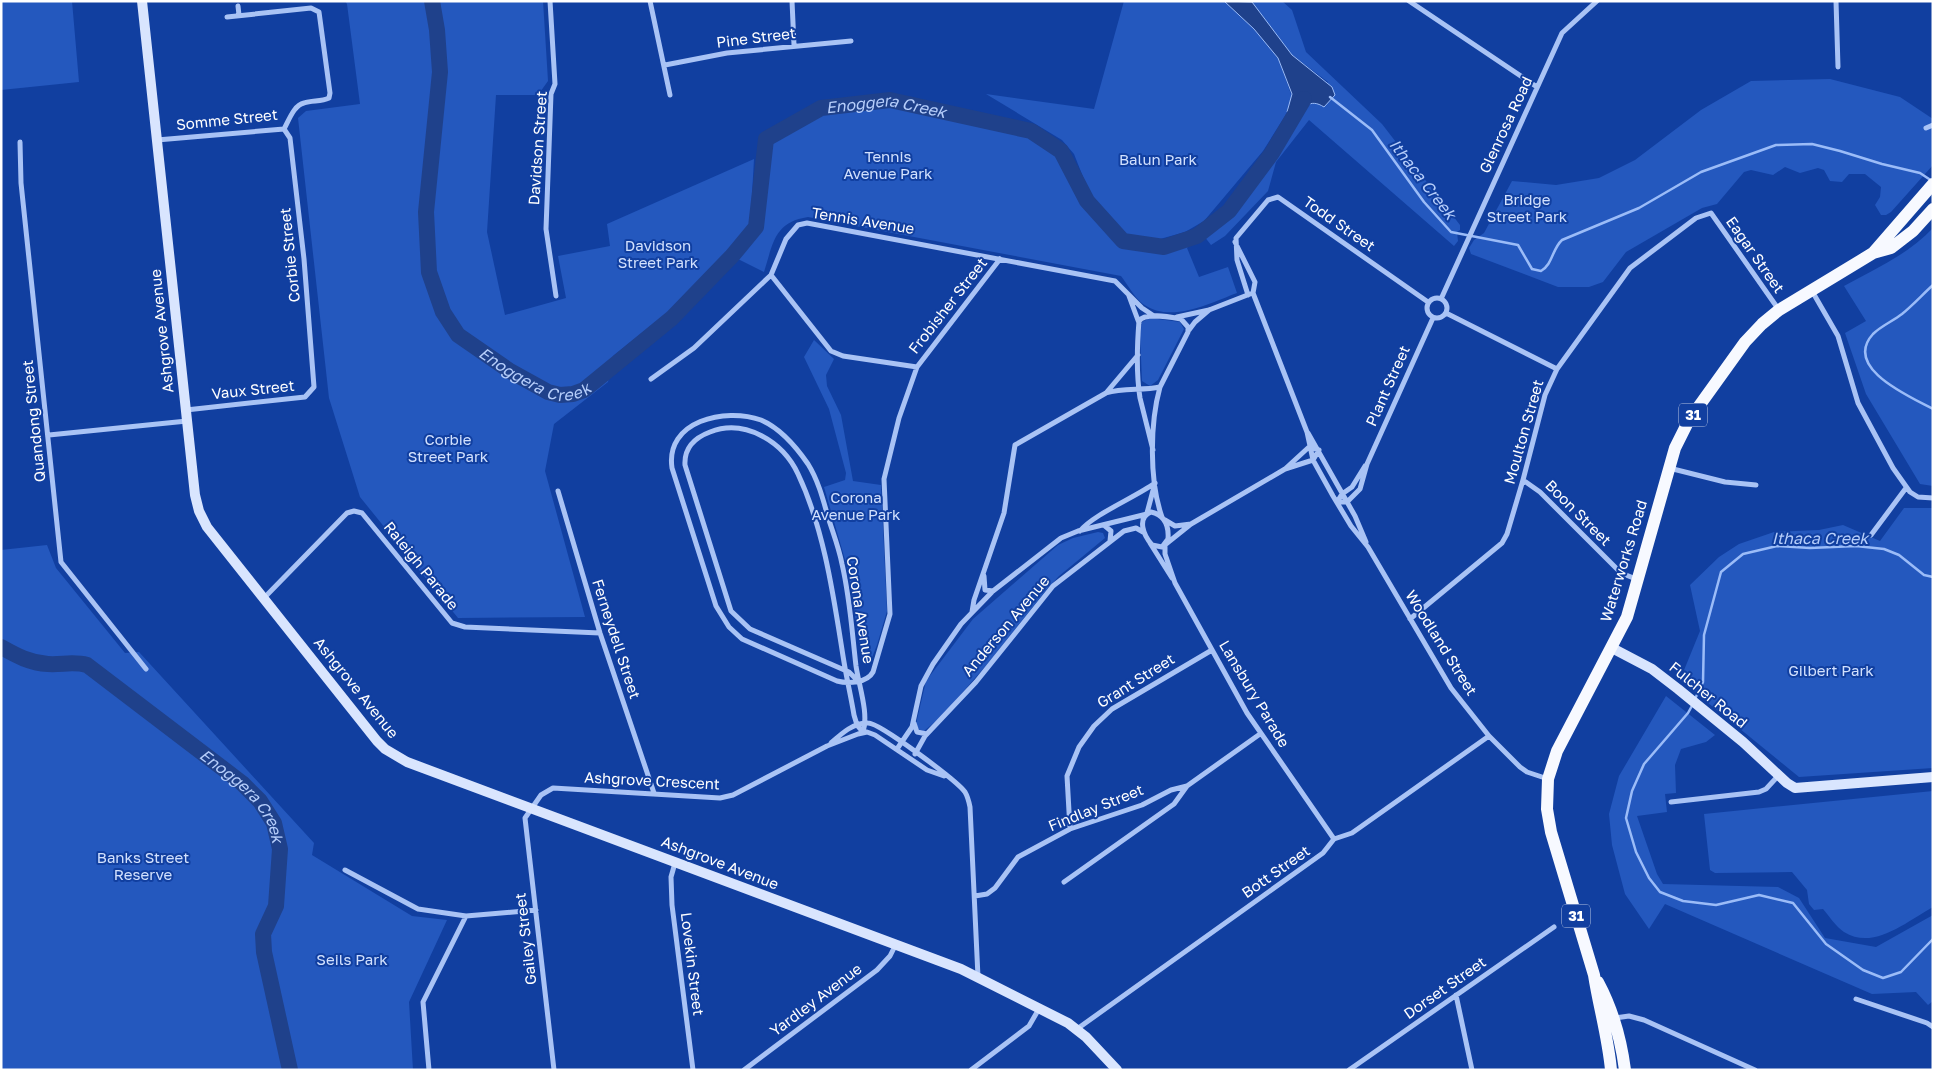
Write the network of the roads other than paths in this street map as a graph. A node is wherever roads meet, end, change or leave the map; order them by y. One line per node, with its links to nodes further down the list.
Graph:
1 (142, 1): 20 (main road, Ashgrove Avenue)
2 (550, 1): 32 (street, Davidson Street)
3 (650, 1): 13 (street)
4 (792, 1): 12 (street)
5 (1409, 1): 15 (street)
6 (1597, 1): 15 (street, Glenrosa Road)
7 (1836, 1): 14 (street)
8 (238, 6): 9 (street)
9 (239, 15): 10 (street, Somme Street); 19 (street, Somme Street)
10 (227, 17)
11 (851, 41): 12 (street, Pine Street)
12 (794, 45): 13 (street, Pine Street)
13 (665, 65): 16 (street)
14 (1838, 67)
15 (1537, 87): 34 (street, Glenrosa Road)
16 (670, 95)
17 (1933, 125): 18 (street)
18 (1926, 128)
19 (284, 129): 20 (street, Somme Street); 48 (street, Corbie Street)
20 (157, 140): 52 (main road, Ashgrove Avenue)
21 (20, 142): 54 (street, Quandong Street)
22 (1930, 187): 27 (main road, Waterworks Road / 31)
23 (1933, 209): 27 (main road, Waterworks Road / 31)
24 (1711, 213): 37 (street, Eagar Street); 46 (street, Moulton Street)
25 (1240, 231): 26 (street, Woodland Street); 35 (street, Todd Street)
26 (1236, 242): 31 (street, Woodland Street); 31 (street, Woodland Street)
27 (1873, 253): 30 (main road, Waterworks Road / 31)
28 (1000, 259): 29 (street, Tennis Avenue); 33 (street, Tennis Avenue); 45 (street, Frobisher Street)
29 (771, 274): 45 (street); 47 (street, Tennis Avenue)
30 (1812, 290): 37 (main road, Waterworks Road / 31); 67 (street)
31 (1250, 294): 36 (street); 53 (street, Woodland Street)
32 (556, 296)
33 (1129, 296): 39 (street, Tennis Avenue); 42 (street, Tennis Avenue)
34 (1441, 299): 35 (street); 38 (street)
35 (1428, 302): 41 (street)
36 (1210, 310): 40 (street); 43 (street)
37 (1779, 310): 60 (main road, Waterworks Road / 31)
38 (1446, 313): 41 (street); 46 (street)
39 (1154, 316): 40 (street); 42 (street)
40 (1174, 318): 43 (street)
41 (1433, 318): 59 (street, Plant Street)
42 (1139, 325): 44 (street)
43 (1188, 332): 49 (street)
44 (1138, 354): 50 (street); 51 (street)
45 (917, 367): 96 (street, Frobisher Street)
46 (1557, 369): 64 (street, Moulton Street)
47 (650, 379)
48 (314, 382): 52 (street, Vaux Street)
49 (1160, 387): 50 (street); 56 (street)
50 (1139, 390): 51 (street); 56 (street)
51 (1106, 394): 84 (street)
52 (186, 416): 54 (street); 88 (main road, Ashgrove Avenue)
53 (1306, 432): 55 (street, Woodland Street); 57 (street, Woodland Street)
54 (49, 435): 94 (street, Quandong Street)
55 (1309, 448): 57 (street); 58 (street, Woodland Street); 61 (street)
56 (1152, 450): 65 (street)
57 (1319, 450): 58 (street); 69 (street, Woodland Street)
58 (1313, 460): 61 (street); 71 (street, Woodland Street)
59 (1367, 464): 69 (street, Plant Street); 72 (street, Plant Street)
60 (1668, 467): 66 (street); 85 (main road, Waterworks Road / 31)
61 (1285, 469): 75 (street)
62 (686, 474): 63 (street); 95 (street, Corona Avenue); 95 (street, Corona Avenue)
63 (676, 479): 96 (street, Corona Avenue); 97 (street, Corona Avenue)
64 (1523, 480): 85 (street, Boon Street); 90 (street, Moulton Street)
65 (1155, 483): 73 (street); 74 (street); 77 (street, Anderson Avenue)
66 (1756, 485)
67 (1906, 488): 70 (street); 79 (street)
68 (558, 492): 91 (street, Ferneydell Street)
69 (1342, 494): 71 (street, Plant Street); 72 (street, Woodland Street)
70 (1933, 498)
71 (1337, 502): 72 (street); 83 (street, Woodland Street)
72 (1347, 502): 83 (street, Woodland Street)
73 (1147, 514): 74 (street); 76 (street, Anderson Avenue); 78 (street)
74 (1163, 518): 75 (street); 82 (street)
75 (1191, 524): 82 (street)
76 (1104, 526): 77 (street, Anderson Avenue); 81 (street)
77 (1080, 531): 87 (street, Anderson Avenue)
78 (1143, 532): 80 (street); 81 (street, Anderson Avenue)
79 (1871, 535)
80 (1147, 539): 82 (street); 86 (street, Lansbury Parade)
81 (1110, 542): 102 (street, Anderson Avenue)
82 (1165, 545): 86 (street, Lansbury Parade)
83 (1368, 547): 90 (street, Woodland Street)
84 (985, 571): 87 (street); 89 (street)
85 (1638, 580): 92 (main road, Waterworks Road / 31)
86 (1175, 583): 93 (street, Lansbury Parade)
87 (993, 591): 89 (street, Anderson Avenue)
88 (264, 598): 91 (street, Raleigh Parade); 117 (main road, Ashgrove Avenue)
89 (972, 612): 98 (street, Anderson Avenue)
90 (1410, 619): 104 (street, Woodland Street)
91 (600, 633): 115 (street, Ferneydell Street)
92 (1612, 648): 111 (main road, Fulcher Road); 113 (main road, Waterworks Road / 31)
93 (1212, 650): 103 (street, Lansbury Parade); 118 (street, Grant Street)
94 (146, 669)
95 (846, 671): 96 (street); 97 (street, Corona Avenue)
96 (858, 681): 97 (street); 99 (street, Corona Avenue)
97 (848, 683): 100 (street, Corona Avenue)
98 (914, 721): 102 (street); 105 (street, Anderson Avenue)
99 (866, 723): 100 (street, Ashgrove Crescent); 101 (street); 105 (street)
100 (857, 725): 101 (street); 106 (street, Ashgrove Crescent)
101 (863, 732): 106 (street, Ashgrove Crescent); 107 (street)
102 (928, 734): 108 (street, Anderson Avenue)
103 (1260, 734): 114 (street, Findlay Street); 119 (street, Lansbury Parade)
104 (1489, 736): 113 (street, Woodland Street); 119 (street, Bott Street)
105 (902, 742): 107 (street, Anderson Avenue); 108 (street)
106 (827, 746): 115 (street, Ashgrove Crescent)
107 (897, 749): 109 (street)
108 (916, 752): 109 (street, Anderson Avenue); 110 (street)
109 (912, 759): 110 (street)
110 (944, 776): 123 (street)
111 (1778, 776): 112 (main road, Fulcher Road); 116 (street)
112 (1933, 777)
113 (1548, 779): 132 (main road, Waterworks Road / 31)
114 (1187, 786): 118 (street, Findlay Street); 122 (street, Findlay Street)
115 (654, 793): 117 (street, Ashgrove Crescent)
116 (1671, 802)
117 (533, 807): 120 (main road, Ashgrove Avenue); 124 (street, Gailey Street)
118 (1070, 829): 123 (street, Findlay Street)
119 (1334, 840): 134 (street, Bott Street)
120 (675, 863): 127 (main road, Ashgrove Avenue); 137 (street, Lovekin Street)
121 (345, 870): 125 (street)
122 (1064, 882)
123 (975, 896): 128 (street)
124 (536, 910): 125 (street); 136 (street, Gailey Street)
125 (466, 916): 135 (street)
126 (1554, 927): 129 (street, Dorset Street)
127 (896, 944): 128 (main road, Ashgrove Avenue); 138 (street, Yardley Avenue)
128 (978, 978): 131 (main road, Ashgrove Avenue)
129 (1456, 995): 141 (street, Dorset Street); 142 (street)
130 (1856, 999): 133 (street)
131 (1040, 1007): 134 (main road, Ashgrove Avenue); 139 (street)
132 (1609, 1020): 143 (main road, Waterworks Road / 31); 144 (main road, Waterworks Road / 31); 145 (street)
133 (1933, 1027)
134 (1077, 1030): 140 (main road, Ashgrove Avenue)
135 (429, 1070)
136 (554, 1070)
137 (693, 1070)
138 (744, 1070)
139 (971, 1070)
140 (1117, 1070)
141 (1349, 1070)
142 (1472, 1070)
143 (1611, 1070)
144 (1624, 1070)
145 (1756, 1070)

